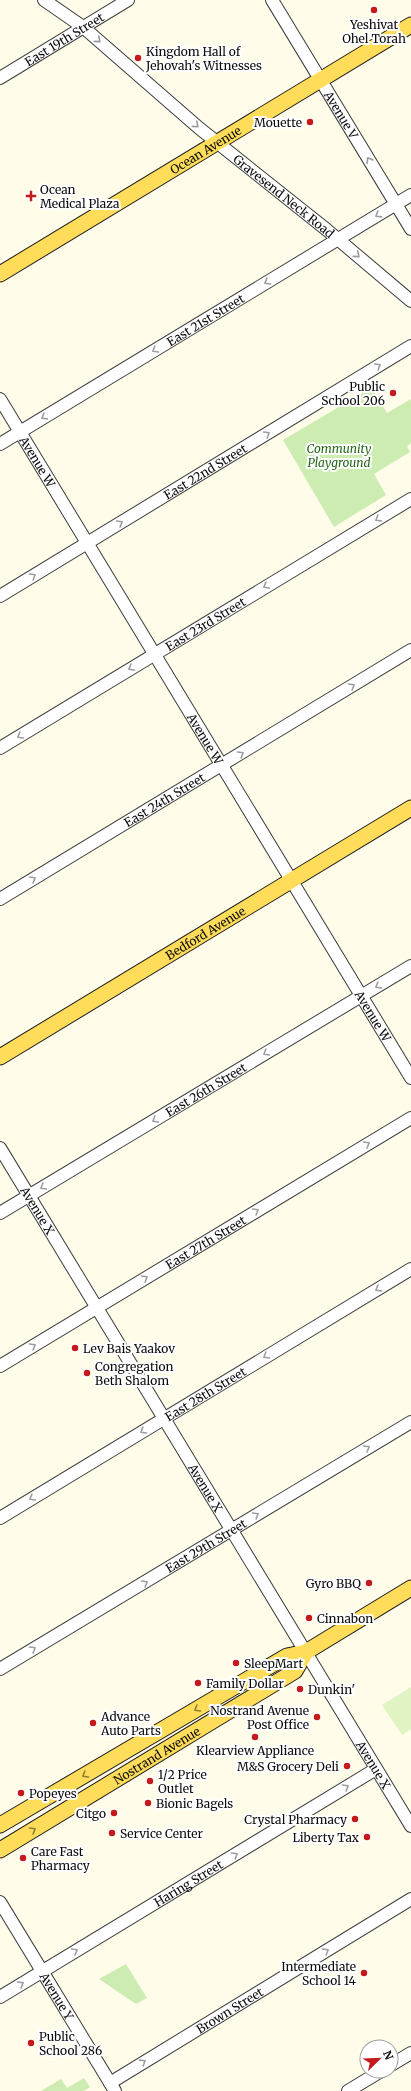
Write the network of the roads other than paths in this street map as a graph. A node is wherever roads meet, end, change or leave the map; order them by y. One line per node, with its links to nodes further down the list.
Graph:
1 (44, 0): 5 (street, Gravesend Neck Road)
2 (128, 0): 5 (street, East 19th Street)
3 (272, 0): 7 (street, Avenue V)
4 (411, 25): 7 (main road, Ocean Avenue)
5 (83, 27): 6 (street, East 19th Street); 8 (street, Gravesend Neck Road, one-way to 8)
6 (0, 78)
7 (321, 80): 8 (main road, Ocean Avenue); 10 (street, Avenue V, one-way to 7)
8 (218, 142): 12 (street, Gravesend Neck Road); 13 (main road, Ocean Avenue)
9 (411, 195): 10 (street, East 21st Street)
10 (395, 204): 11 (street, Avenue V); 12 (street, East 21st Street, one-way to 12)
11 (411, 229)
12 (338, 239): 14 (street, Gravesend Neck Road, one-way to 14); 17 (street, East 21st Street, one-way to 17)
13 (0, 274)
14 (411, 301)
15 (411, 346): 20 (street, East 22nd Street, one-way to 15)
16 (0, 399): 17 (street, Avenue W)
17 (19, 432): 18 (street, East 21st Street); 20 (street, Avenue W)
18 (0, 444)
19 (411, 499): 23 (street, East 23rd Street, one-way to 23)
20 (87, 543): 21 (street, East 22nd Street, one-way to 20); 23 (street, Avenue W)
21 (0, 596)
22 (411, 650): 25 (street, East 24th Street, one-way to 22)
23 (154, 654): 24 (street, East 23rd Street, one-way to 24); 25 (street, Avenue W)
24 (0, 748)
25 (221, 765): 27 (street, Avenue W); 28 (street, East 24th Street, one-way to 25)
26 (411, 808): 27 (main road, Bedford Avenue)
27 (292, 881): 30 (street, Avenue W); 31 (main road, Bedford Avenue)
28 (0, 899)
29 (411, 966): 30 (street, East 26th Street, one-way to 30)
30 (361, 996): 32 (street, Avenue W); 35 (street, East 26th Street, one-way to 35)
31 (0, 1057)
32 (411, 1078)
33 (411, 1118): 38 (street, East 27th Street, one-way to 33)
34 (0, 1148): 35 (street, Avenue X)
35 (29, 1196): 36 (street, East 26th Street); 38 (street, Avenue X)
36 (0, 1213)
37 (411, 1269): 40 (street, East 28th Street, one-way to 40)
38 (96, 1307): 39 (street, East 27th Street, one-way to 38); 40 (street, Avenue X)
39 (0, 1366)
40 (164, 1418): 42 (street, East 28th Street, one-way to 42); 43 (street, Avenue X)
41 (411, 1422): 43 (street, East 29th Street, one-way to 41)
42 (0, 1518)
43 (232, 1530): 45 (street, Avenue X); 46 (street, East 29th Street, one-way to 43)
44 (411, 1588): 45 (main road, Nostrand Avenue)
45 (306, 1652): 47 (street, Avenue X); 48 (main road, Nostrand Avenue, one-way to 48); 50 (main road, Nostrand Avenue, one-way to 45)
46 (0, 1670)
47 (376, 1769): 49 (street, Avenue X); 53 (street, Haring Street, one-way to 47)
48 (0, 1825)
49 (411, 1826)
50 (0, 1850)
51 (411, 1899): 58 (street, Brown Street, one-way to 51)
52 (0, 1902): 53 (street, Avenue Y)
53 (42, 1971): 54 (street, Haring Street, one-way to 53); 58 (street, Avenue Y)
54 (0, 1997)
55 (411, 2052): 56 (street)
56 (399, 2060)
57 (368, 2079): 59 (street)
58 (112, 2087)
59 (348, 2091)

